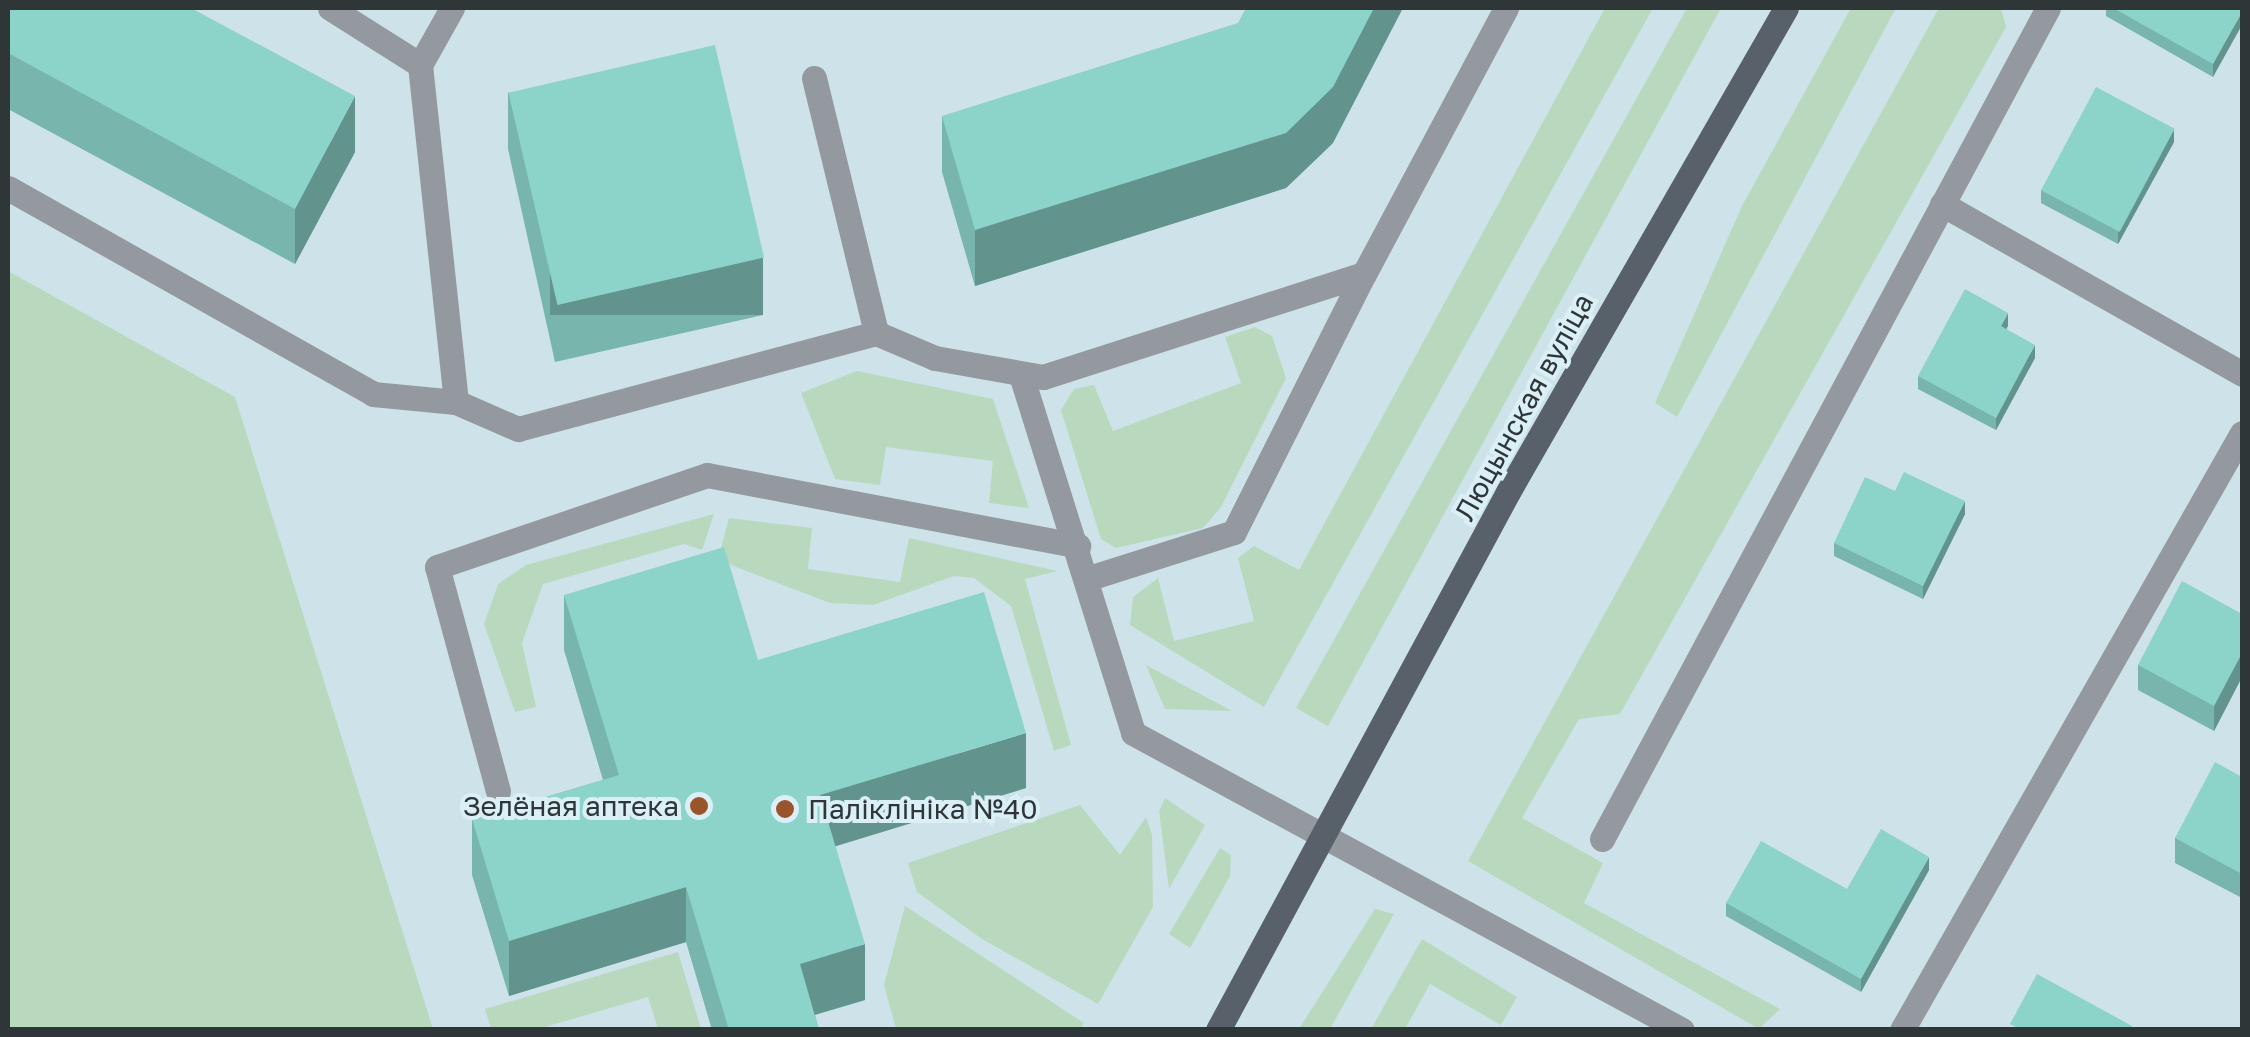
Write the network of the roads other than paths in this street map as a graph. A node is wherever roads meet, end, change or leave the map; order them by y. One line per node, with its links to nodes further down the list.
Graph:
1 (330, 8): 6 (street)
2 (452, 8): 6 (street)
3 (1506, 8): 10 (street)
4 (1786, 8): 20 (main road, Люцынская вуліца)
5 (2048, 8): 9 (street)
6 (420, 65): 14 (street)
7 (814, 78): 11 (street)
8 (8, 188): 14 (street)
9 (1942, 204): 12 (street); 19 (street)
10 (1364, 274): 13 (street); 17 (street)
11 (876, 333): 13 (street); 14 (street)
12 (2242, 374)
13 (1022, 378): 16 (street)
14 (456, 402)
15 (2242, 432): 23 (street)
16 (1078, 546): 17 (street); 18 (street)
17 (1086, 579): 20 (street)
18 (498, 791)
19 (1602, 839)
20 (1324, 840): 21 (main road, Люцынская вуліца); 22 (street)
21 (1218, 1030)
22 (1682, 1030)
23 (1902, 1030)

